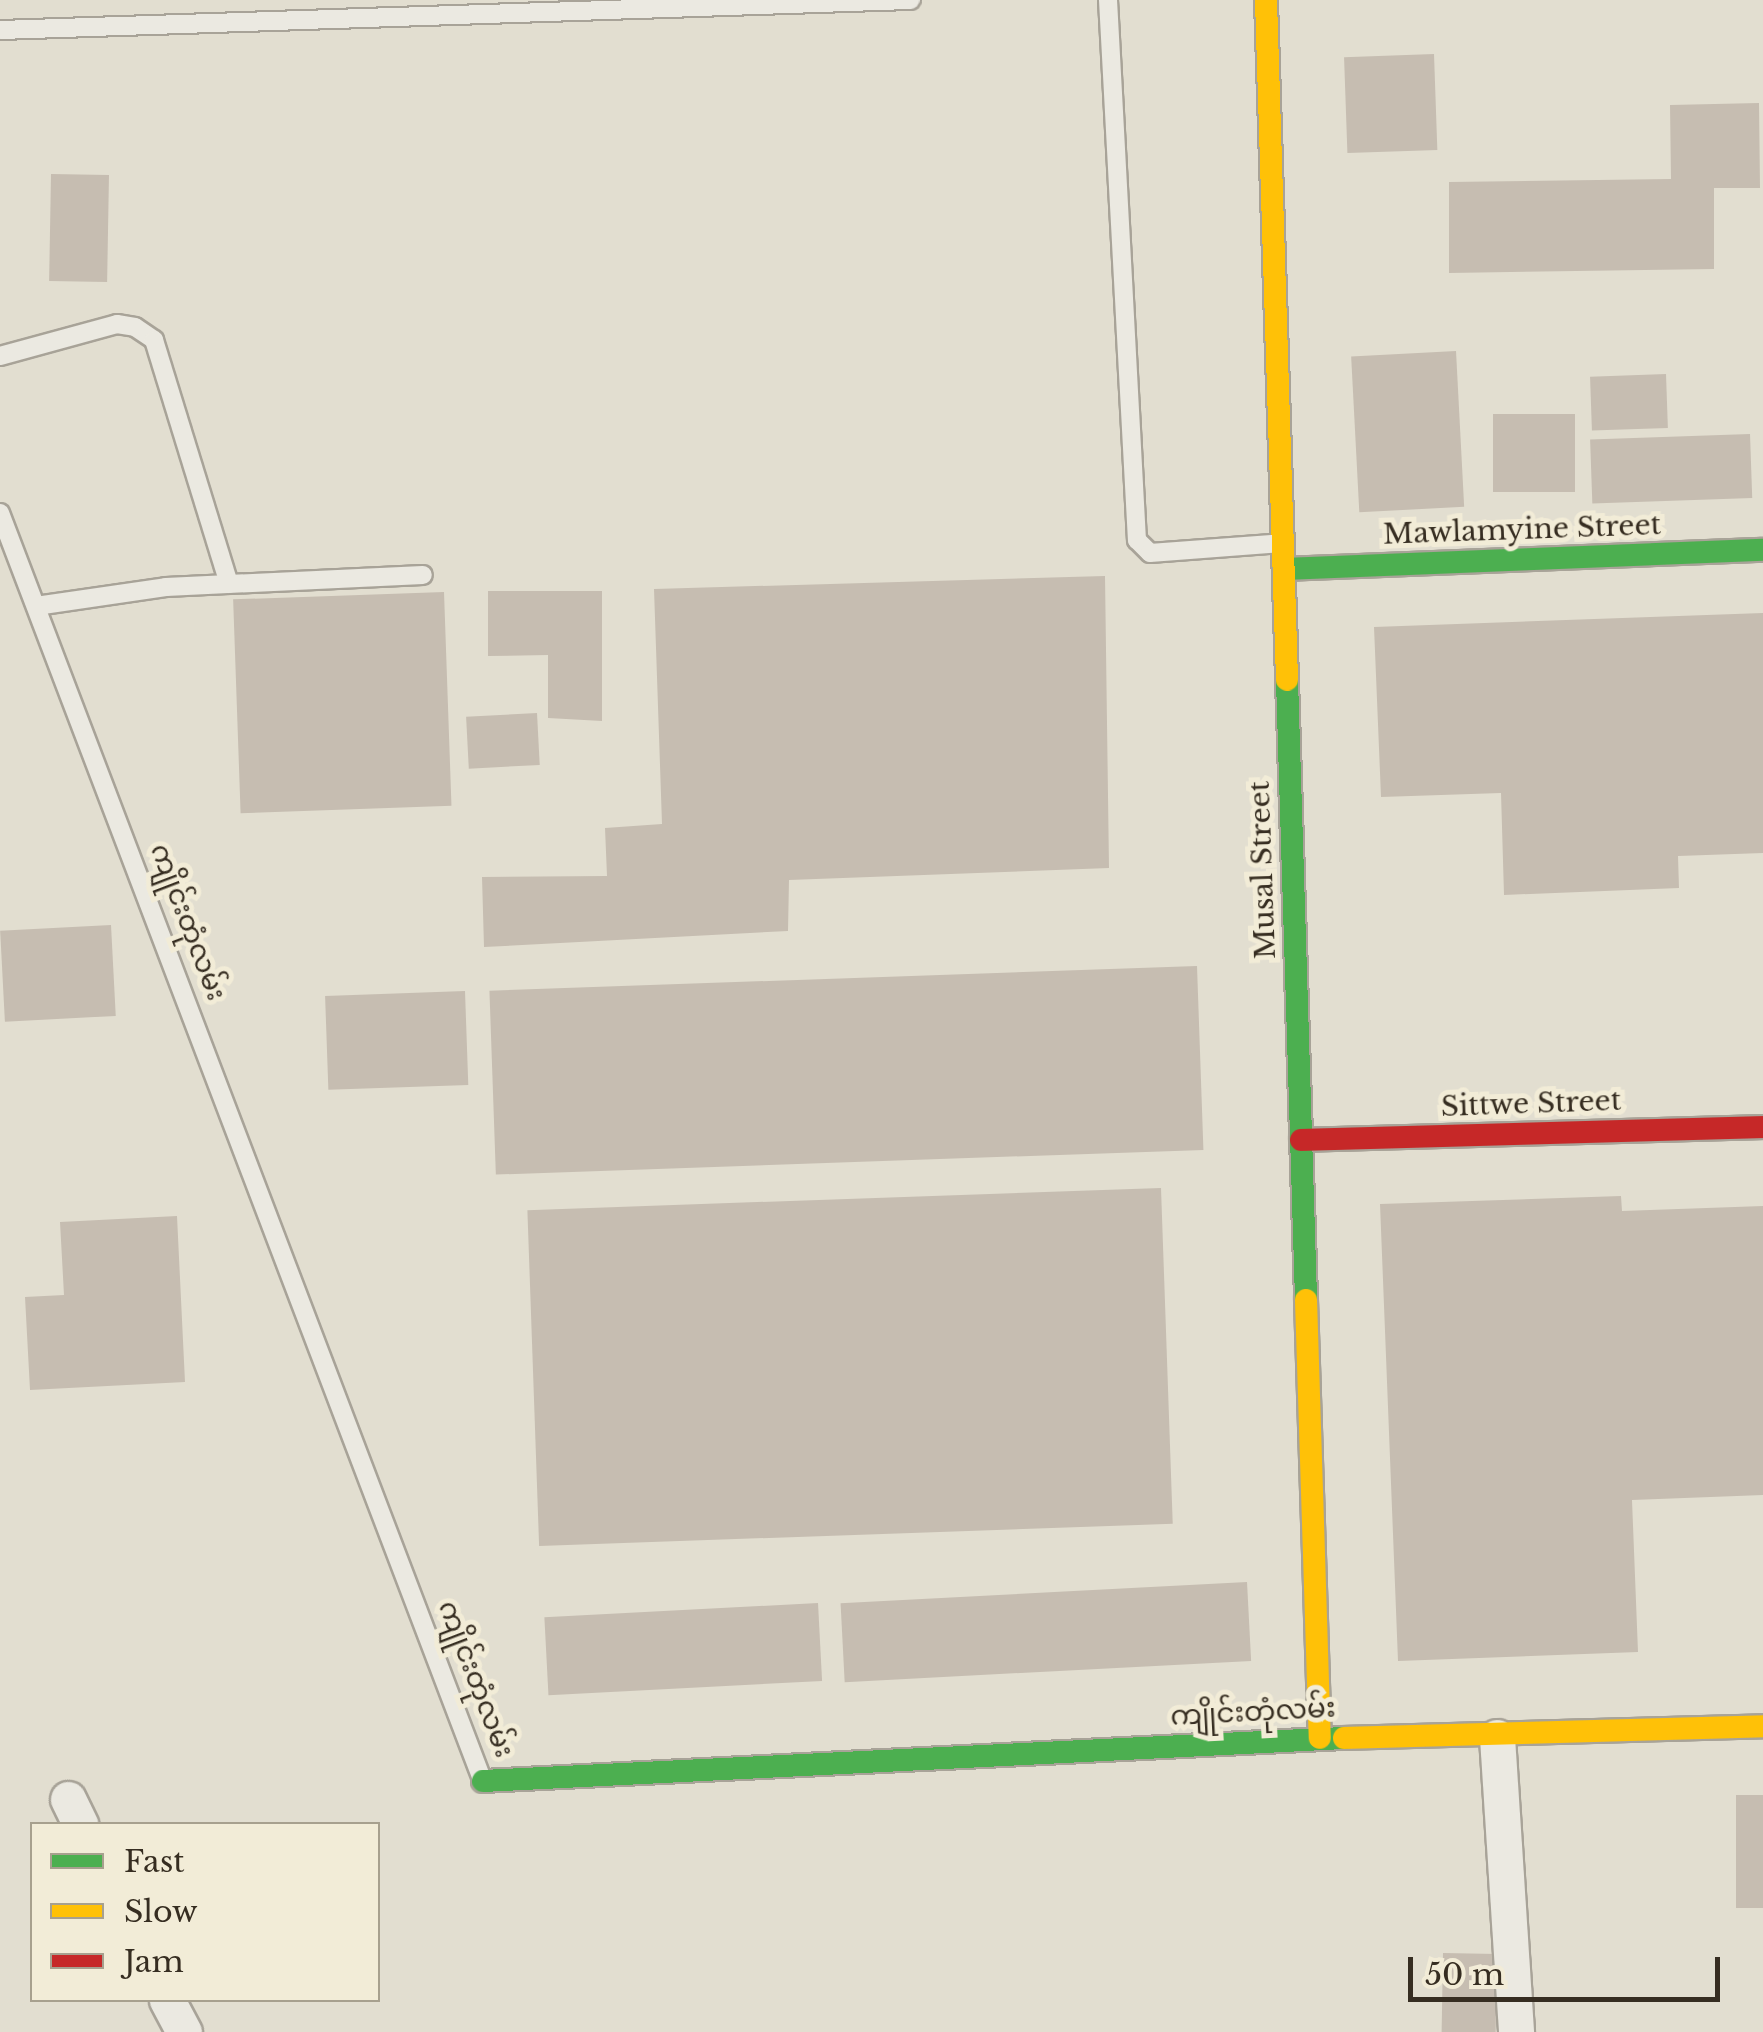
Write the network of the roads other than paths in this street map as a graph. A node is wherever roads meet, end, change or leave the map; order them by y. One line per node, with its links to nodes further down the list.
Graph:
1 (910, 0): 4 (lane)
2 (1108, 0): 7 (lane)
3 (1266, 0): 7 (street, Musal Street)
4 (0, 30)
5 (0, 356): 11 (lane)
6 (0, 513): 12 (lane, ကျိုင်းတုံလမ်း)
7 (1282, 543): 9 (street, Musal Street)
8 (1763, 550): 9 (street, Mawlamyine Street)
9 (1284, 569): 14 (street, Musal Street)
10 (423, 575): 11 (lane)
11 (230, 584): 12 (lane)
12 (36, 606): 18 (lane, ကျိုင်းတုံလမ်း)
13 (1763, 1127): 14 (street, Sittwe Street)
14 (1301, 1140): 17 (street, Musal Street)
15 (1763, 1726): 16 (street, ကျိုင်းတုံလမ်း)
16 (1497, 1737): 17 (street, ကျိုင်းတုံလမ်း); 21 (street)
17 (1320, 1738): 18 (street, ကျိုင်းတုံလမ်း)
18 (483, 1782)
19 (169, 2002): 20 (street)
20 (184, 2032)
21 (1516, 2032)

